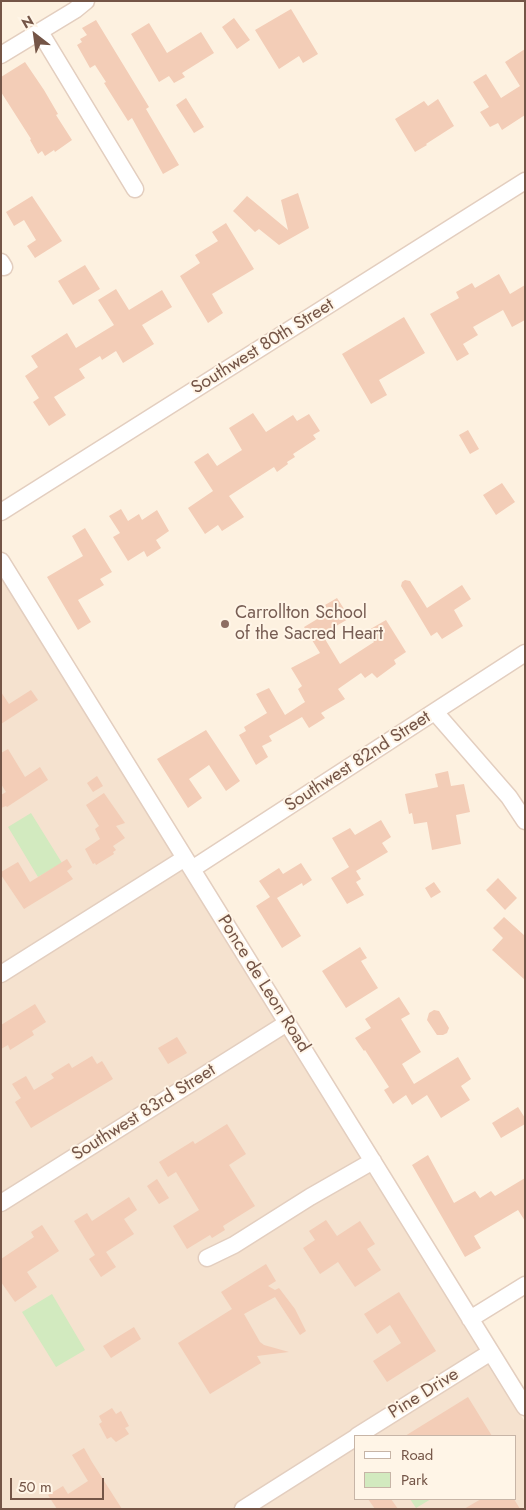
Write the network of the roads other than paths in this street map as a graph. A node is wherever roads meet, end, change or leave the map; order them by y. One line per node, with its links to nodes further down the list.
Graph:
1 (86, 1): 2 (street)
2 (40, 32): 3 (street); 5 (street)
3 (1, 55)
4 (525, 181): 6 (street, Southwest 80th Street)
5 (135, 189)
6 (1, 512)
7 (1, 561): 11 (street, Ponce de Leon Road)
8 (525, 653): 9 (street, Southwest 82nd Street)
9 (435, 712): 10 (street); 11 (street, Southwest 82nd Street)
10 (525, 821)
11 (188, 864): 12 (street, Southwest 82nd Street); 13 (street, Ponce de Leon Road)
12 (1, 974)
13 (287, 1023): 14 (street, Ponce de Leon Road); 15 (street, Southwest 83rd Street)
14 (373, 1161): 16 (street); 18 (street, Ponce de Leon Road)
15 (1, 1203)
16 (207, 1258)
17 (525, 1285): 18 (street)
18 (470, 1319): 19 (street, Ponce de Leon Road)
19 (491, 1352): 20 (street, Ponce de Leon Road); 21 (street, Pine Drive)
20 (525, 1407)
21 (359, 1435)
22 (354, 1438): 23 (street, Pine Drive)
23 (243, 1509)

